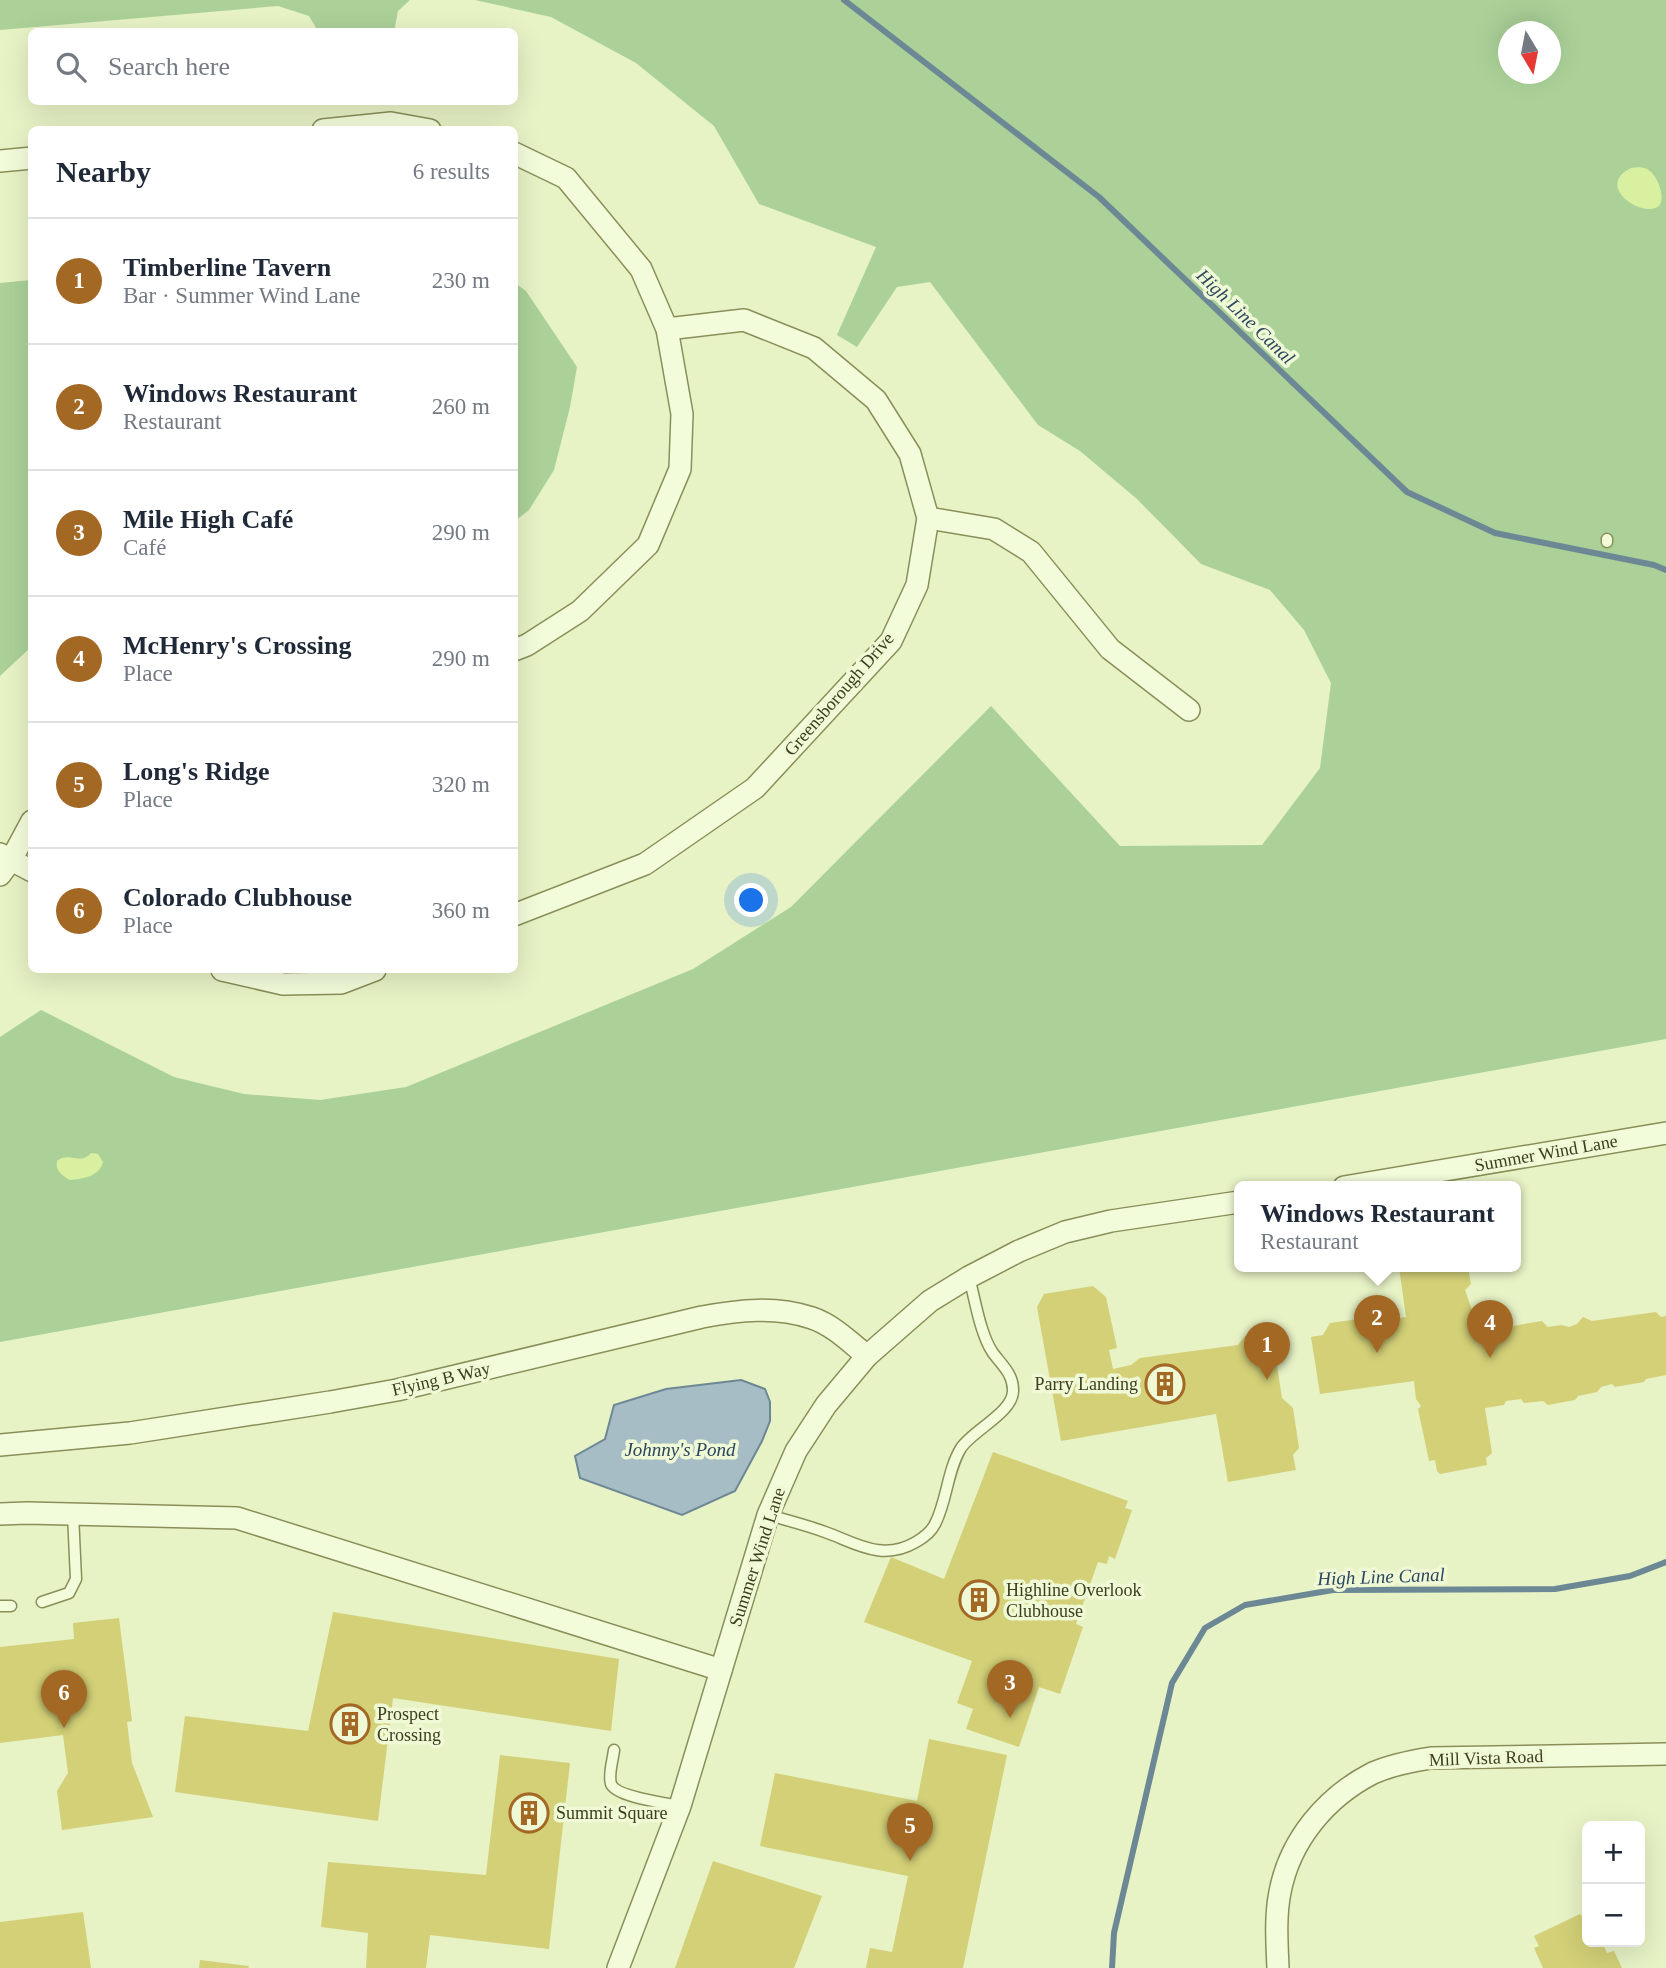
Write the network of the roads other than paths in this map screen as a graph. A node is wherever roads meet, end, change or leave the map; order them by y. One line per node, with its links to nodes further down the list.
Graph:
1 (362, 126): 2 (street)
2 (408, 126)
3 (518, 155): 6 (street)
4 (28, 158): 5 (street)
5 (0, 161)
6 (667, 329): 7 (street, Greensborough Drive); 8 (street)
7 (928, 518): 9 (street); 13 (street, Greensborough Drive)
8 (518, 648)
9 (1189, 710)
10 (28, 827): 11 (street)
11 (4, 863): 12 (street)
12 (28, 870)
13 (518, 913)
14 (235, 973): 15 (street)
15 (367, 973)
16 (1666, 1133): 17 (street, Summer Wind Lane)
17 (1379, 1181)
18 (1234, 1203): 19 (street, Summer Wind Lane)
19 (969, 1277): 20 (street, Summer Wind Lane); 24 (lane)
20 (867, 1356): 21 (street, Flying B Way); 24 (street, Summer Wind Lane)
21 (0, 1445)
22 (0, 1514): 23 (street)
23 (73, 1514): 25 (lane); 26 (street)
24 (768, 1515): 26 (street, Summer Wind Lane)
25 (42, 1602)
26 (721, 1670): 29 (street, Summer Wind Lane)
27 (614, 1750): 29 (lane)
28 (1666, 1754): 31 (street, Mill Vista Road)
29 (680, 1806): 30 (street, Summer Wind Lane)
30 (618, 1968)
31 (1278, 1968)

